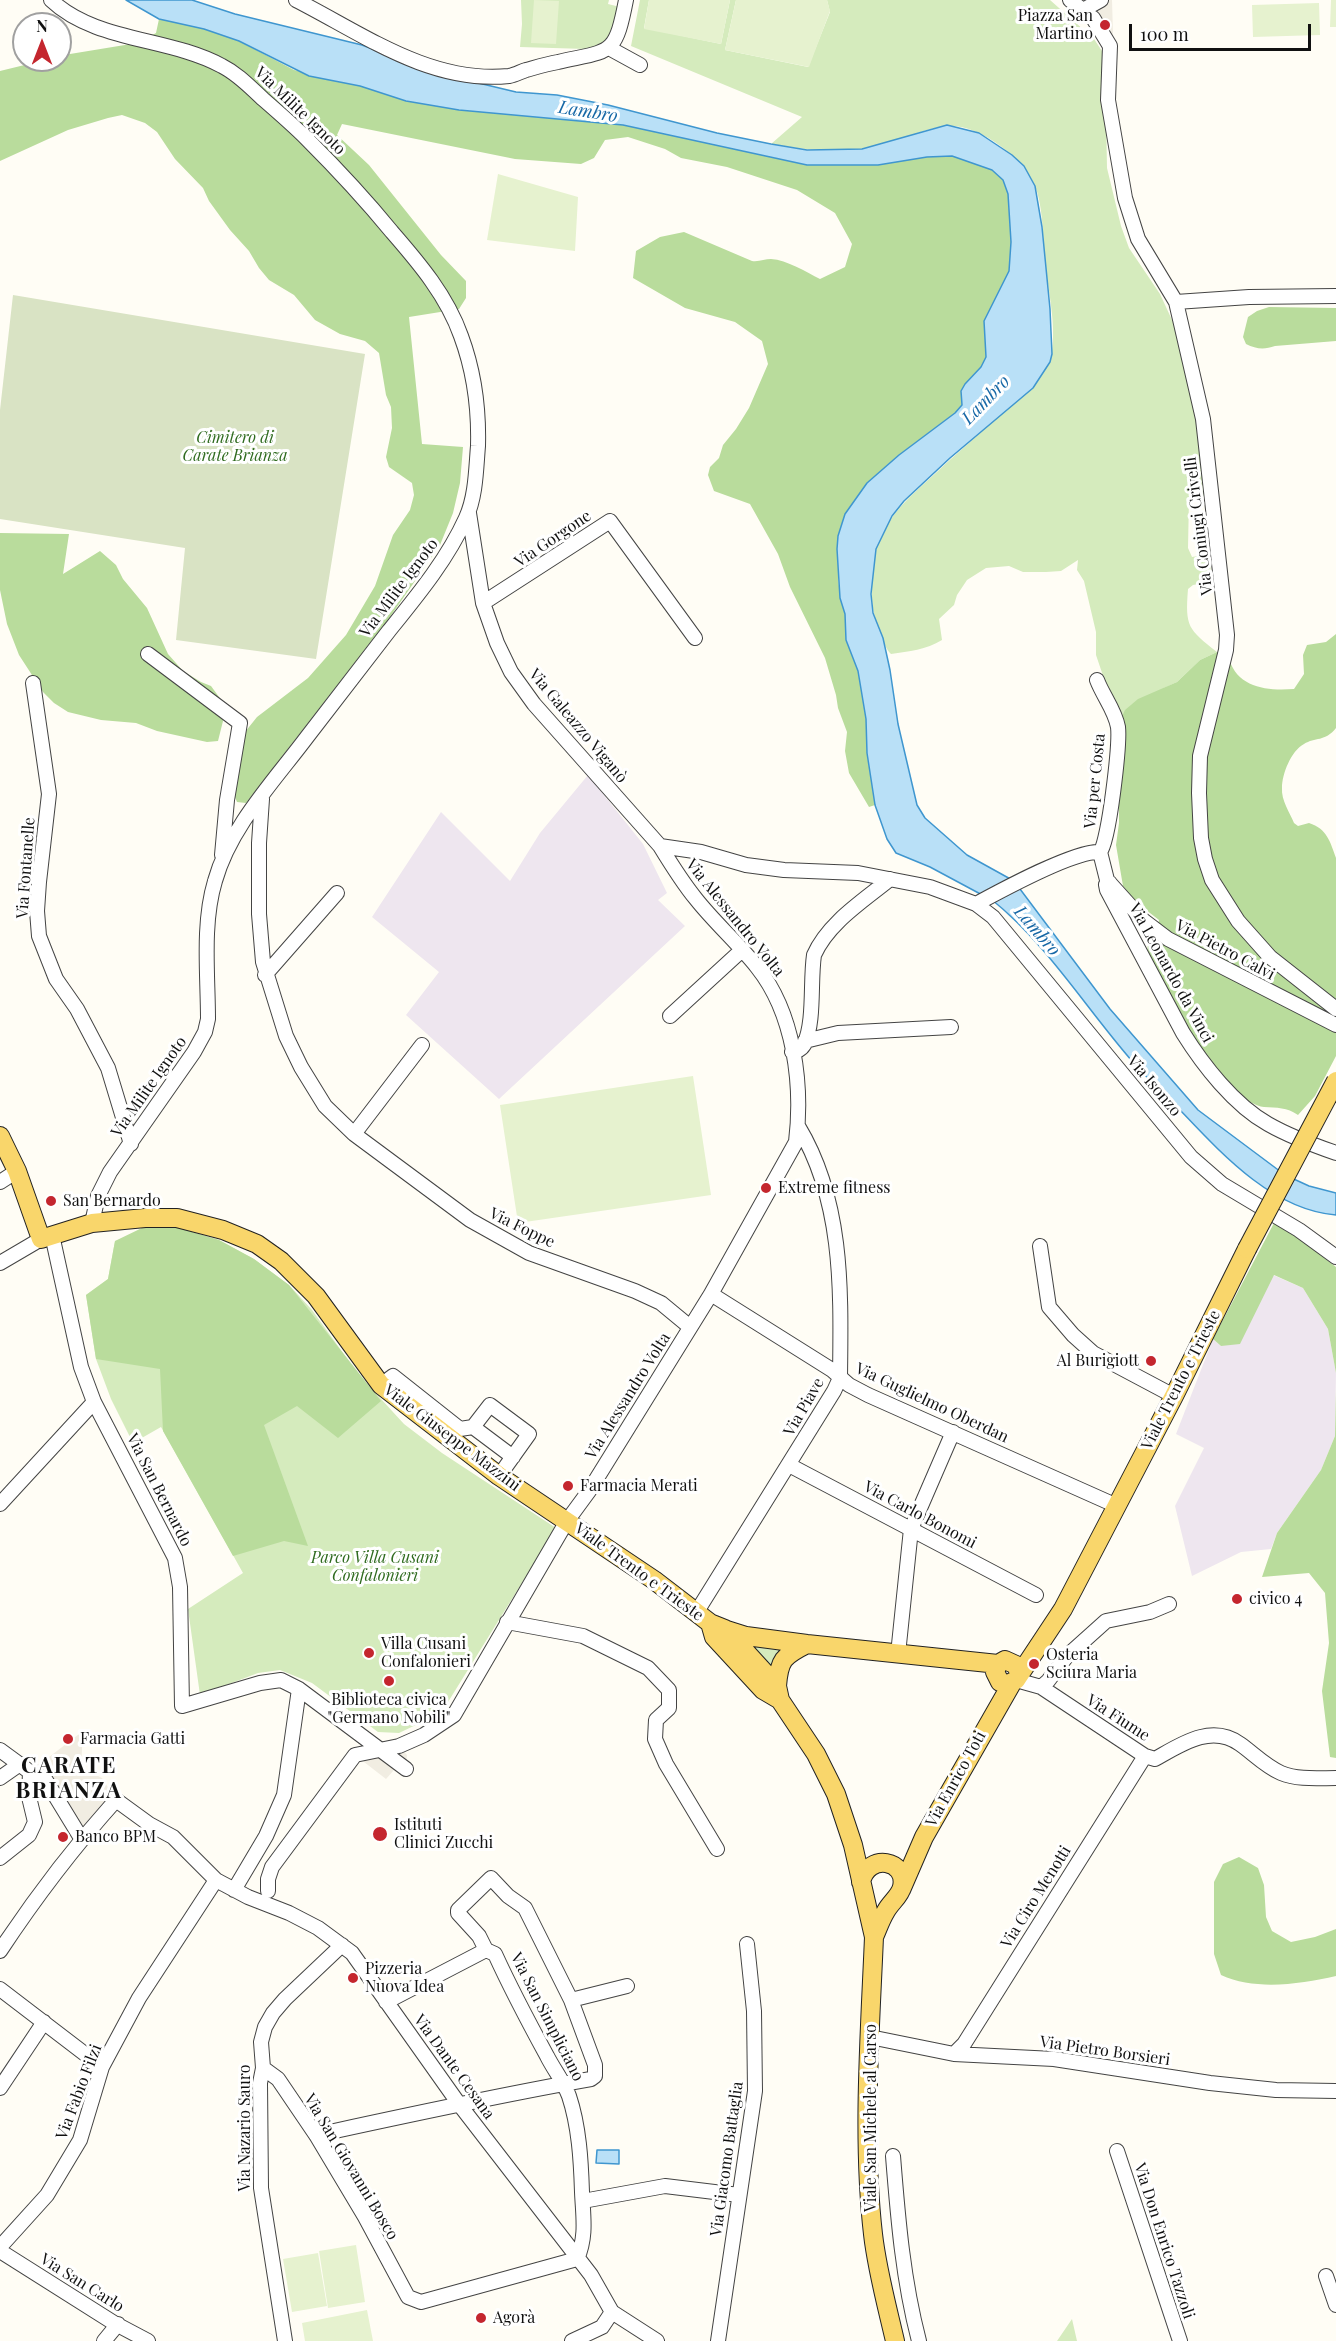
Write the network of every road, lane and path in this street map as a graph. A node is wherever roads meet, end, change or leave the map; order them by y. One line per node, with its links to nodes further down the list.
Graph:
1 (51, 0): 11 (street, Via Milite Ignoto)
2 (296, 0): 7 (street)
3 (626, 0): 7 (street)
4 (1070, 0): 6 (street, Via Coniugi Crivelli)
5 (1101, 0): 6 (street)
6 (1083, 10): 10 (street, Via Coniugi Crivelli)
7 (609, 48): 8 (street)
8 (640, 65)
9 (1336, 296): 10 (street)
10 (1176, 302): 27 (street, Via Coniugi Crivelli)
11 (469, 511): 12 (street, Via Galeazzo Viganò); 17 (street, Via Milite Ignoto)
12 (483, 603): 13 (street, Via Gorgone); 18 (street, Via Galeazzo Viganò)
13 (694, 638)
14 (148, 654): 20 (street)
15 (1097, 680): 19 (street, Via per Costa)
16 (33, 682): 38 (street, Via Fontanelle)
17 (262, 797): 20 (street, Via Milite Ignoto); 26 (street, Via Foppe)
18 (660, 846): 21 (street, Via Alessandro Volta); 25 (street, Via Alessandro Volta)
19 (1100, 852): 22 (street, Via Pietro Calvi); 24 (street)
20 (221, 863): 38 (street, Via Milite Ignoto)
21 (890, 879): 24 (street, Via Alessandro Volta); 31 (street)
22 (1110, 883): 29 (street, Via Pietro Calvi); 39 (street, Via Leonardo da Vinci)
23 (337, 892): 26 (street)
24 (981, 901): 45 (street, Via Isonzo)
25 (742, 950): 28 (street); 33 (street, Via Alessandro Volta)
26 (265, 975): 36 (street, Via Foppe)
27 (1336, 1009)
28 (670, 1017)
29 (1336, 1025)
30 (951, 1027): 31 (street)
31 (805, 1041): 33 (street)
32 (422, 1045): 36 (street)
33 (792, 1052): 35 (street, Via Alessandro Volta)
34 (1336, 1081): 51 (main road, Viale Trento e Trieste, bridge)
35 (798, 1126): 47 (street, Via Alessandro Volta); 49 (street, Via Piave)
36 (354, 1134): 48 (street, Via Foppe)
37 (0, 1136): 40 (main road)
38 (131, 1144): 42 (street, Via Milite Ignoto)
39 (1336, 1153)
40 (17, 1171): 41 (street); 43 (main road)
41 (0, 1182)
42 (92, 1223): 43 (main road, Viale Giuseppe Mazzini); 50 (main road, Viale Giuseppe Mazzini)
43 (46, 1237): 46 (street); 52 (street, Via San Bernardo)
44 (1040, 1246): 51 (street)
45 (1336, 1257)
46 (0, 1263)
47 (711, 1294): 48 (street, Via Alessandro Volta); 49 (street, Via Guglielmo Oberdan)
48 (690, 1327): 60 (street, Via Alessandro Volta)
49 (840, 1378): 54 (street, Via Guglielmo Oberdan); 56 (street, Via Piave)
50 (381, 1385): 53 (street); 57 (main road, Viale Giuseppe Mazzini)
51 (1174, 1396): 59 (main road, Viale Trento e Trieste)
52 (94, 1402): 58 (street); 71 (street, Via San Bernardo)
53 (467, 1428): 55 (street); 55 (street)
54 (953, 1432): 59 (street, Via Guglielmo Oberdan); 61 (street)
55 (513, 1457): 57 (street)
56 (789, 1465): 61 (street, Via Carlo Bonomi); 65 (street, Via Piave)
57 (499, 1476): 60 (main road, Viale Giuseppe Mazzini)
58 (1, 1500)
59 (1117, 1506): 66 (main road, Viale Trento e Trieste)
60 (567, 1521): 64 (street, Via Alessandro Volta); 65 (main road, Viale Trento e Trieste)
61 (911, 1529): 62 (street, Via Carlo Bonomi); 68 (street)
62 (1036, 1594)
63 (1169, 1604): 70 (street)
64 (507, 1622): 73 (street, Via Alessandro Volta); 83 (street)
65 (710, 1622): 67 (main road, Viale Trento e Trieste); 72 (main road, Viale Trento e Trieste)
66 (1042, 1639): 69 (main road, Via Enrico Toti)
67 (807, 1644): 68 (main road, Viale Trento e Trieste); 72 (main road)
68 (898, 1654): 69 (main road, Viale Trento e Trieste)
69 (1006, 1674): 70 (street, Via Fiume); 81 (main road, Via Enrico Toti)
70 (1041, 1687): 75 (street, Via Fiume)
71 (299, 1689): 73 (street); 88 (street)
72 (779, 1693): 82 (main road, Viale San Michele al Carso)
73 (380, 1749): 77 (street); 89 (street, Via Alessandro Volta)
74 (0, 1750): 76 (street)
75 (1145, 1756): 79 (street, Via Fiume); 104 (street, Via Ciro Menotti)
76 (25, 1768): 78 (street); 80 (street); 84 (street)
77 (406, 1769)
78 (0, 1778)
79 (1336, 1778)
80 (81, 1838): 86 (street, Via Dante Cesana); 97 (street)
81 (924, 1838): 85 (main road, Via Enrico Toti); 90 (main road, Via Enrico Toti)
82 (853, 1845): 85 (main road); 87 (main road, Viale San Michele al Carso)
83 (717, 1849)
84 (0, 1858)
85 (880, 1863): 87 (main road); 90 (main road)
86 (216, 1880): 88 (street, Via Dante Cesana); 105 (street, Via Fabio Filzi)
87 (863, 1888): 90 (main road); 93 (main road, Viale San Michele al Carso)
88 (234, 1890): 91 (street, Via Dante Cesana)
89 (268, 1891): 91 (street); 92 (street, Via Dante Cesana)
90 (898, 1895): 93 (main road, Via Enrico Toti)
91 (248, 1897): 92 (street, Via Dante Cesana)
92 (289, 1913): 95 (street, Via Dante Cesana)
93 (874, 1937): 103 (main road, Viale San Michele al Carso)
94 (747, 1944): 114 (street, Via Giacomo Battaglia)
95 (342, 1945): 101 (street, Via Dante Cesana); 106 (street, Via Nazario Sauro)
96 (486, 1950): 100 (street, Via San Simpliciano); 101 (street); 107 (street, Via San Simpliciano)
97 (0, 1951)
98 (627, 1986): 100 (street)
99 (0, 1989): 102 (street)
100 (572, 2000): 107 (street)
101 (386, 2002): 110 (street, Via Dante Cesana)
102 (44, 2022): 105 (street); 108 (street)
103 (870, 2037): 104 (street, Via Pietro Borsieri); 128 (main road, Viale San Michele al Carso)
104 (954, 2054): 109 (street, Via Pietro Borsieri)
105 (102, 2067): 116 (street, Via Fabio Filzi)
106 (263, 2068): 111 (street, Via San Giovanni Bosco); 124 (street, Via Nazario Sauro)
107 (564, 2084): 110 (street); 115 (street, Via San Simpliciano)
108 (0, 2088)
109 (1336, 2091)
110 (459, 2104): 111 (street); 117 (street, Via Dante Cesana)
111 (316, 2135): 117 (street, Via San Giovanni Bosco)
112 (1117, 2151): 130 (street, Via Don Enrico Tazzoli)
113 (893, 2156): 129 (street)
114 (739, 2195): 115 (street); 127 (street, Via Giacomo Battaglia)
115 (583, 2201): 117 (street, Via San Simpliciano)
116 (0, 2249): 121 (street, Via San Carlo)
117 (577, 2259): 120 (street, Via Dante Cesana)
118 (1326, 2276): 119 (street)
119 (1336, 2305)
120 (612, 2312): 125 (street); 126 (street)
121 (118, 2324): 122 (street); 123 (street, Via San Carlo)
122 (104, 2341)
123 (148, 2341)
124 (285, 2341)
125 (572, 2341)
126 (657, 2341)
127 (718, 2341)
128 (895, 2341)
129 (919, 2341)
130 (1180, 2341)

